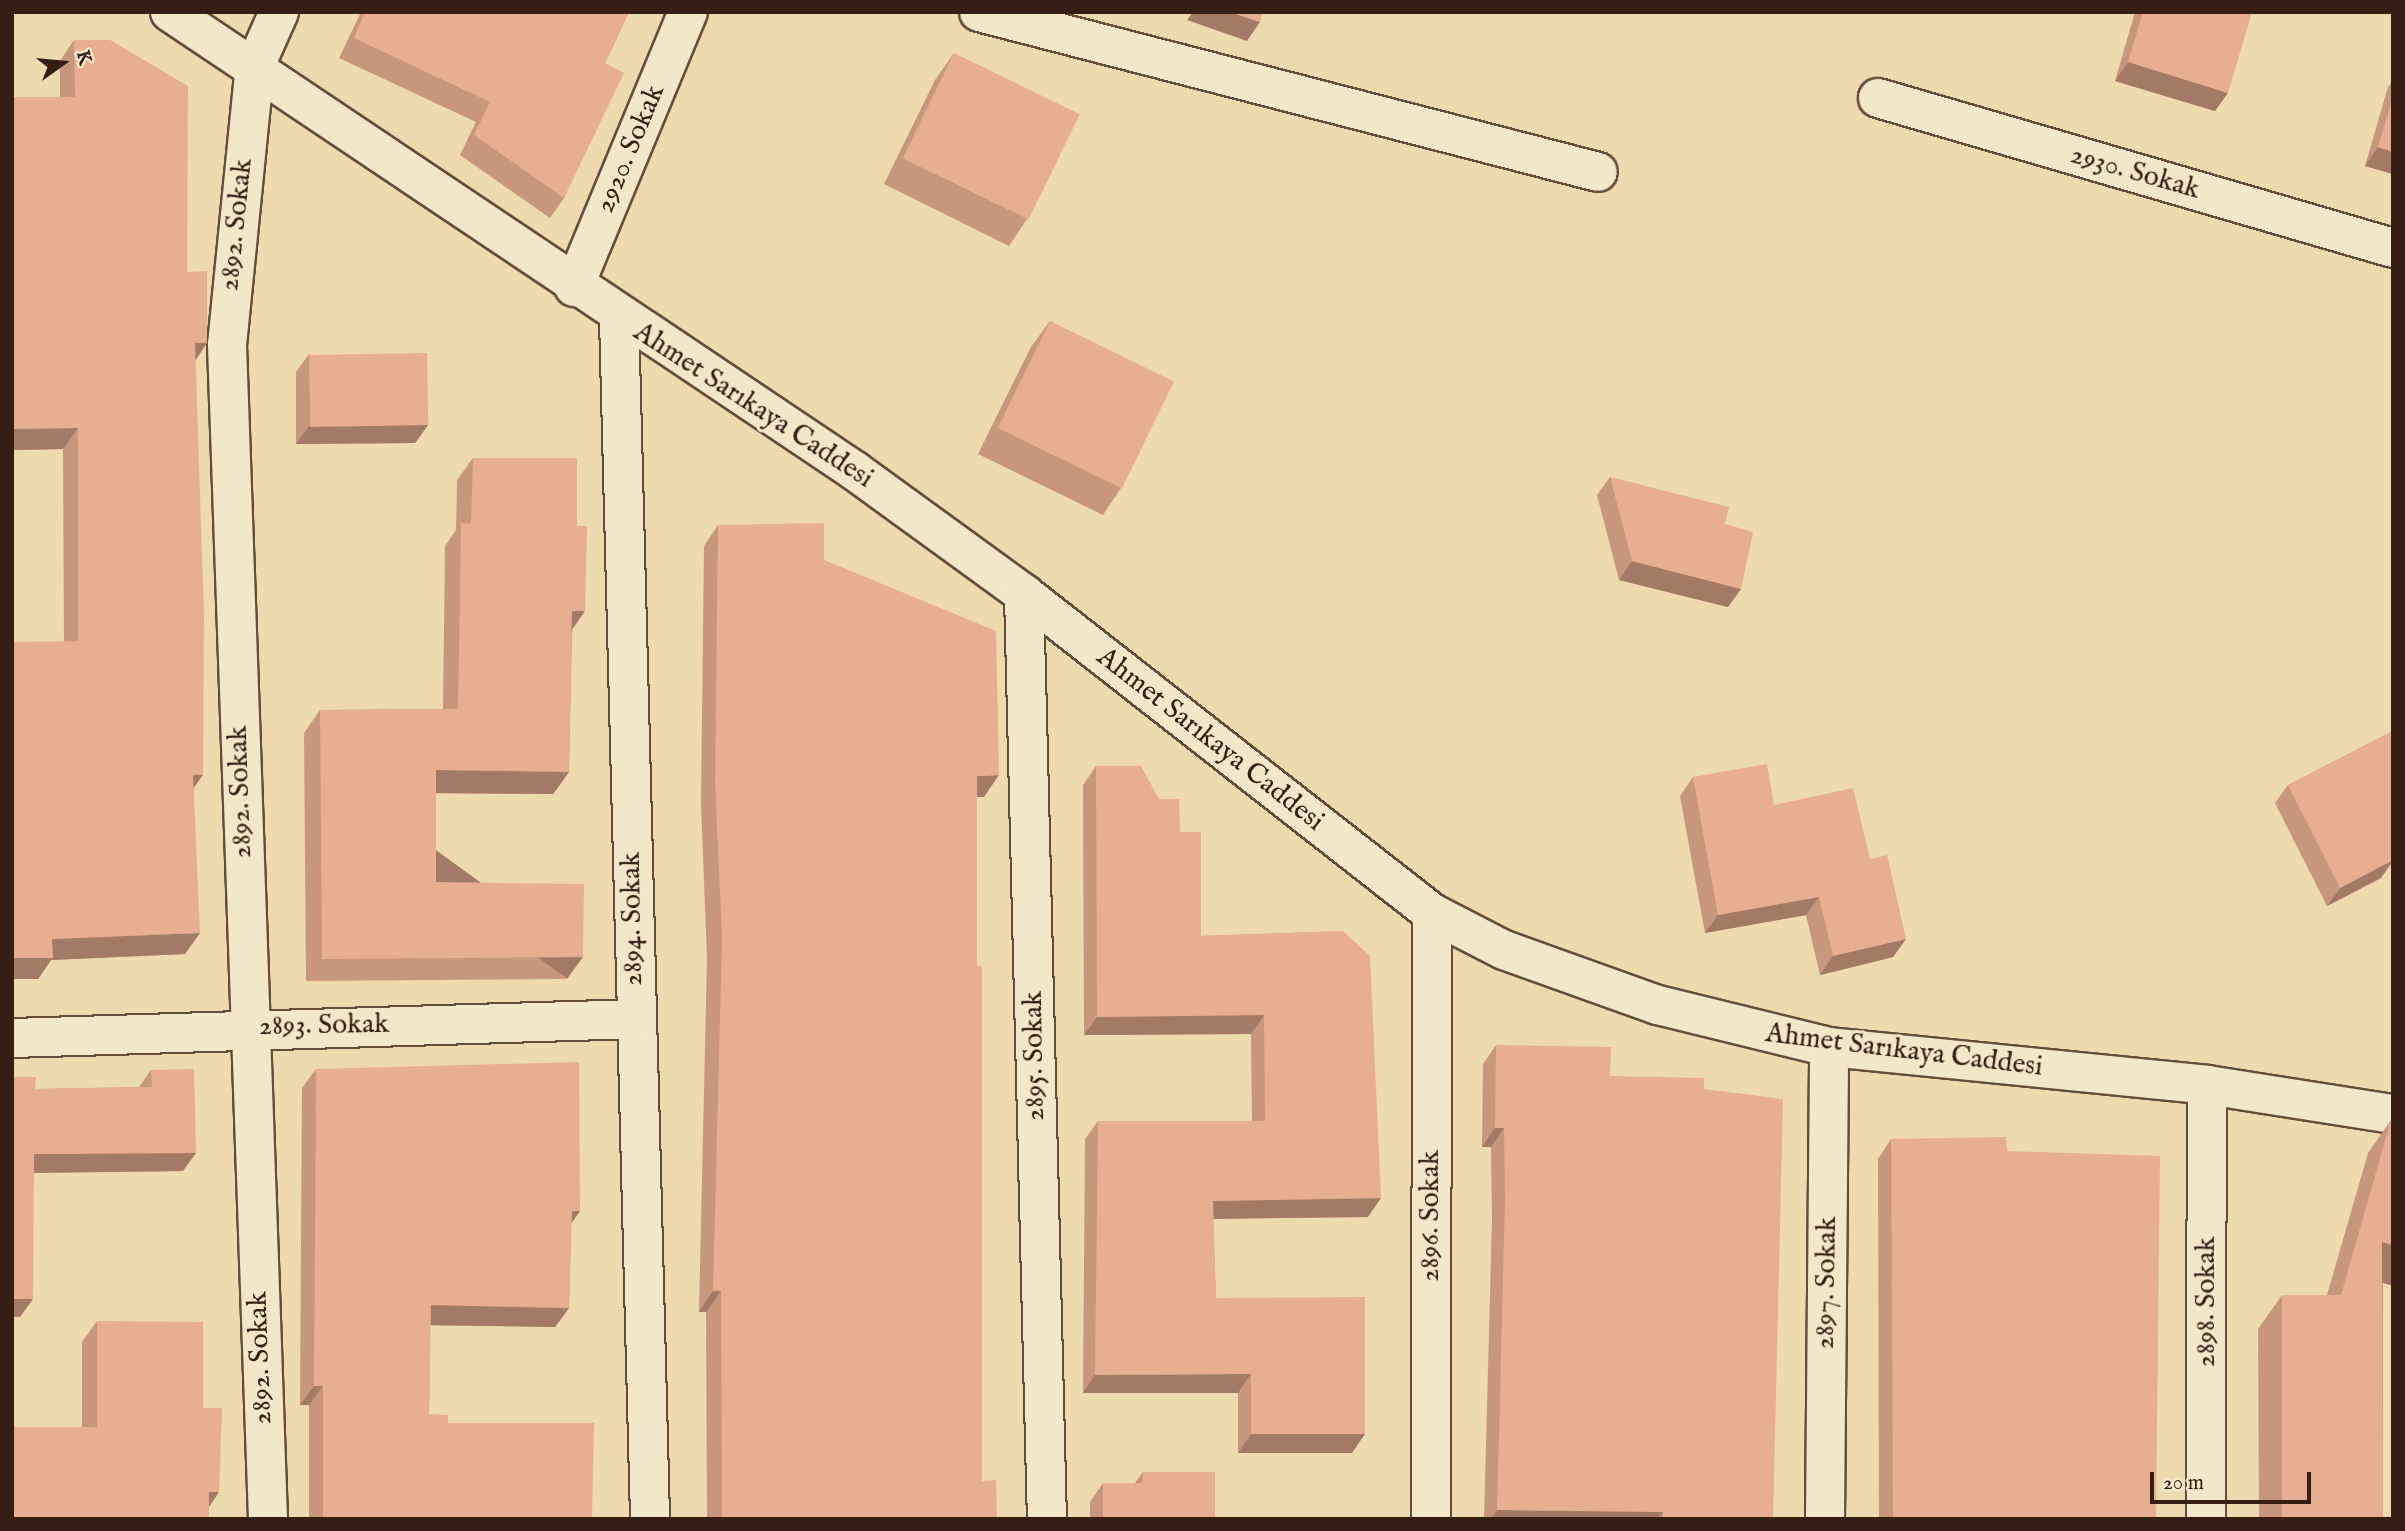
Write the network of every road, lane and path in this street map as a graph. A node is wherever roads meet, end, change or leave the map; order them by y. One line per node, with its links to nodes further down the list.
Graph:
1 (170, 12): 5 (street, Ahmet Sarıkaya Caddesi)
2 (279, 12): 5 (street, 2892. Sokak)
3 (688, 12): 9 (street, 2920. Sokak)
4 (979, 12): 7 (street)
5 (255, 66): 9 (street, Ahmet Sarıkaya Caddesi); 14 (street, 2892. Sokak)
6 (1878, 98): 8 (street, 2930. Sokak)
7 (1598, 172)
8 (2393, 248)
9 (574, 286): 10 (street, Ahmet Sarıkaya Caddesi)
10 (618, 318): 11 (street, Ahmet Sarıkaya Caddesi); 13 (street, 2894. Sokak)
11 (1024, 594): 12 (street, Ahmet Sarıkaya Caddesi); 21 (street, 2895. Sokak)
12 (1432, 913): 16 (street, Ahmet Sarıkaya Caddesi); 22 (street, 2896. Sokak)
13 (636, 1019): 14 (street, 2893. Sokak); 20 (street, 2894. Sokak)
14 (248, 1028): 15 (street, 2893. Sokak); 19 (street, 2892. Sokak)
15 (12, 1038)
16 (1829, 1047): 17 (street, Ahmet Sarıkaya Caddesi); 23 (street, 2897. Sokak)
17 (2207, 1085): 18 (street, Ahmet Sarıkaya Caddesi); 24 (street, 2898. Sokak)
18 (2393, 1114)
19 (268, 1519)
20 (650, 1519)
21 (1047, 1519)
22 (1431, 1519)
23 (1825, 1519)
24 (2206, 1519)

